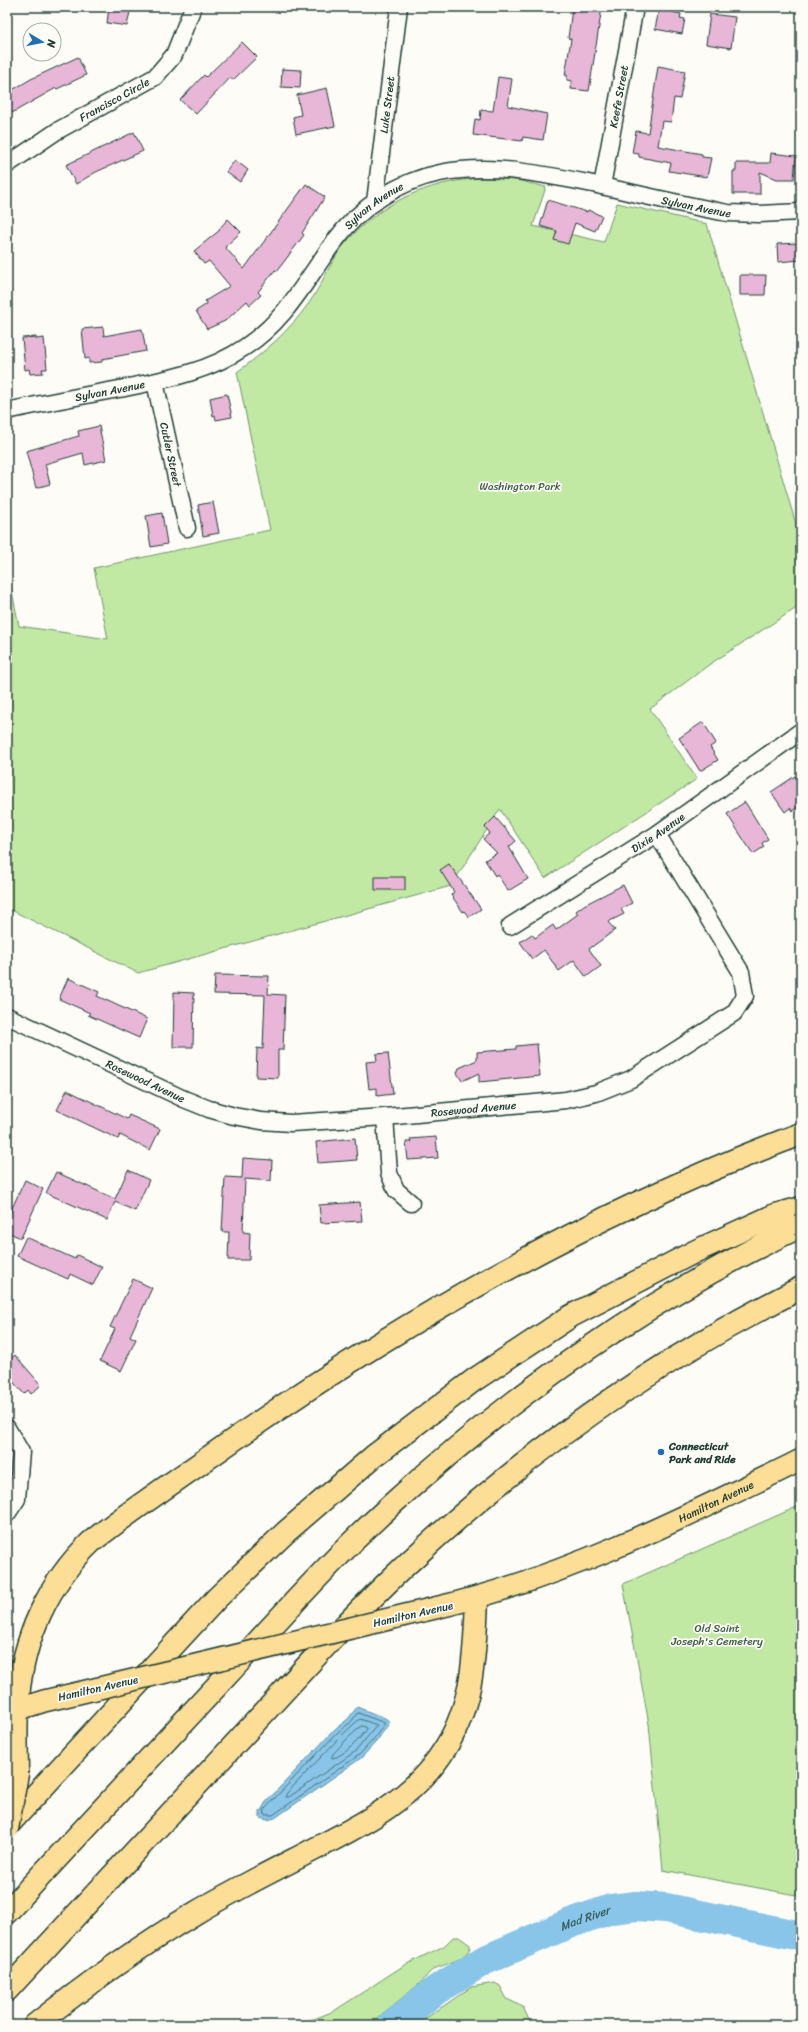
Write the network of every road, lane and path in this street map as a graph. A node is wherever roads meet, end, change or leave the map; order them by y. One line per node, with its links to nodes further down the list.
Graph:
1 (193, 7): 4 (street, Francisco Circle)
2 (399, 7): 6 (street, Luke Street)
3 (635, 7): 5 (street, Keefe Street)
4 (7, 165)
5 (602, 186): 6 (street, Sylvan Avenue); 7 (street, Sylvan Avenue)
6 (375, 202): 8 (street, Sylvan Avenue)
7 (801, 212)
8 (155, 382): 9 (street, Sylvan Avenue); 10 (street, Cutler Street)
9 (7, 411)
10 (187, 528)
11 (801, 731): 12 (street, Dixie Avenue)
12 (657, 834): 13 (street, Dixie Avenue); 15 (street, Rosewood Avenue)
13 (510, 926)
14 (7, 1016): 15 (street, Rosewood Avenue)
15 (385, 1117): 17 (street)
16 (801, 1134): 25 (highway)
17 (411, 1203)
18 (801, 1208): 26 (highway)
19 (801, 1226): 27 (highway)
20 (801, 1288): 28 (highway)
21 (7, 1428): 23 (street)
22 (801, 1460): 24 (main road, Hamilton Avenue)
23 (7, 1514)
24 (477, 1598): 25 (main road, Hamilton Avenue, bridge); 29 (highway)
25 (12, 1712): 26 (highway, bridge)
26 (7, 1828)
27 (7, 1912)
28 (7, 1990)
29 (35, 2025)

